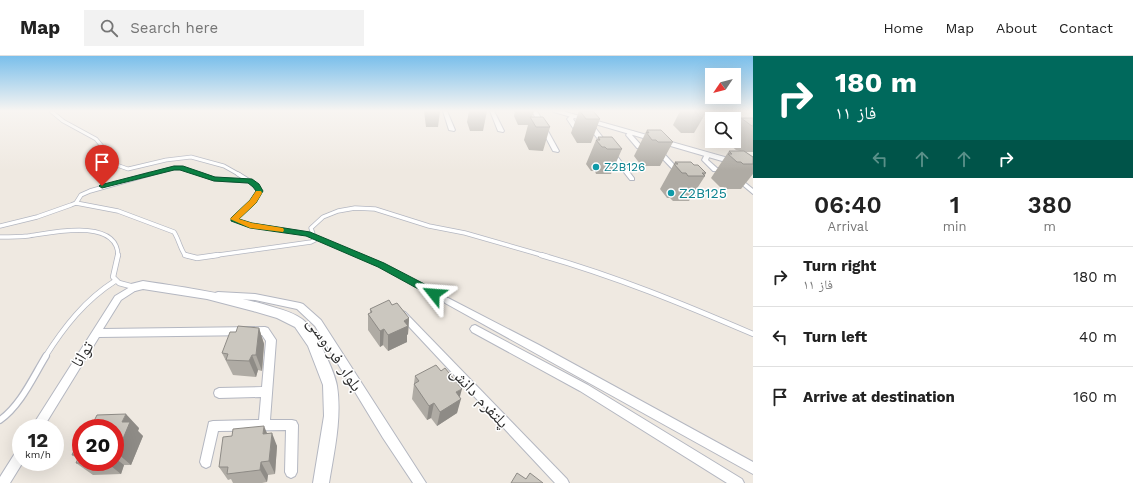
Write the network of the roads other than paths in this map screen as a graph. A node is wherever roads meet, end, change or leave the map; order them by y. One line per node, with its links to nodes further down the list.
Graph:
1 (83, 131): 10 (lane)
2 (545, 131): 6 (street)
3 (595, 131): 9 (street)
4 (627, 131): 5 (street)
5 (631, 132): 7 (street); 12 (street)
6 (556, 151)
7 (707, 155): 8 (street); 11 (street)
8 (753, 168)
9 (632, 179)
10 (250, 181): 13 (lane); 15 (lane)
11 (753, 192)
12 (700, 197)
13 (76, 203): 14 (lane); 15 (lane)
14 (0, 226)
15 (313, 236): 20 (lane); 24 (lane)
16 (0, 237): 17 (lane)
17 (115, 281): 18 (lane); 28 (lane)
18 (134, 287): 19 (street, بلوار فردوسی); 23 (street, توانا)
19 (207, 295): 35 (street, بلوار فردوسی); 36 (street, بلوار فردوسی)
20 (448, 301): 32 (street)
21 (399, 311): 37 (street, پلتفرم دانش)
22 (475, 329): 38 (street)
23 (96, 333): 25 (street); 27 (street, توانا)
24 (753, 334)
25 (266, 392): 26 (street); 29 (street)
26 (219, 393)
27 (43, 419)
28 (0, 420)
29 (264, 425): 30 (street); 33 (street)
30 (206, 462)
31 (12, 468): 34 (street)
32 (753, 468)
33 (291, 472)
34 (3, 483)
35 (321, 483)
36 (420, 483)
37 (563, 483)
38 (738, 483)

